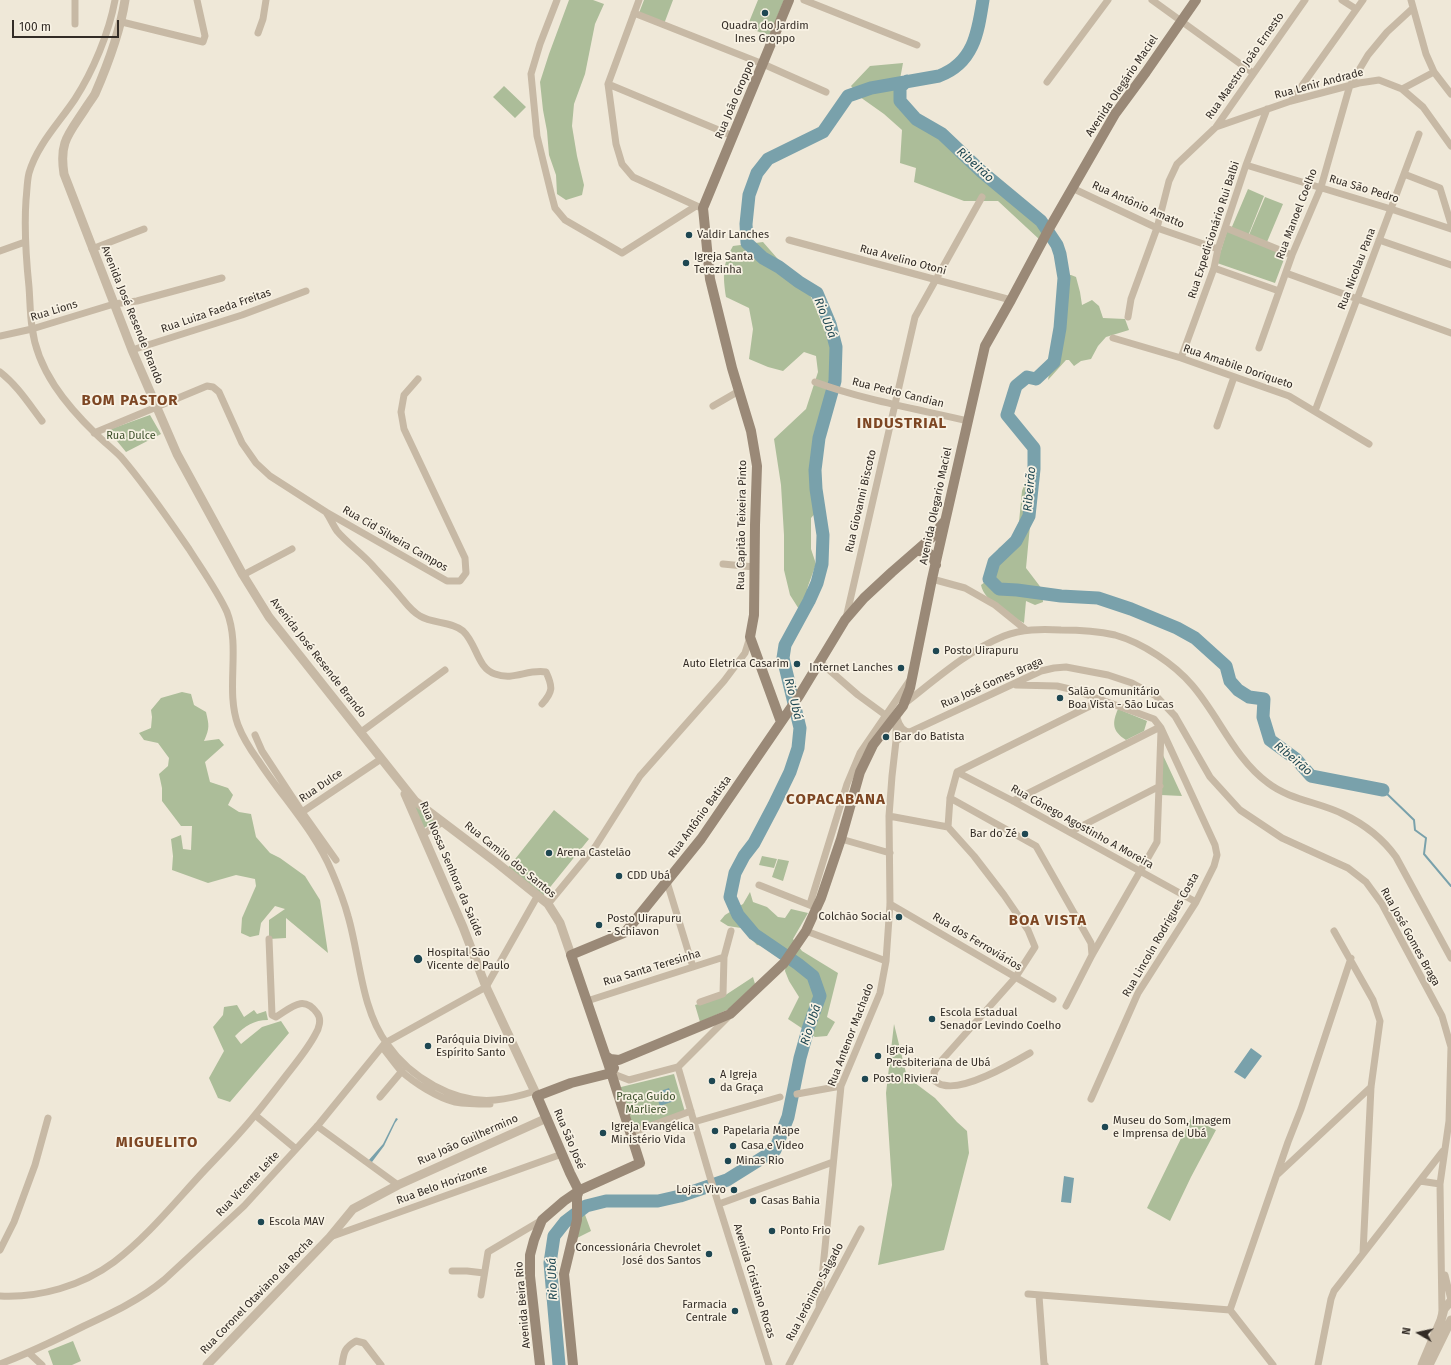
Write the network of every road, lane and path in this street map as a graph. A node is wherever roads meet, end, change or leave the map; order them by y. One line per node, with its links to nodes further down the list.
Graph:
1 (75, 0): 22 (street)
2 (114, 0): 54 (street)
3 (125, 0): 21 (street, Avenida José Resende Brando)
4 (197, 0): 21 (street)
5 (266, 0): 23 (street)
6 (557, 0): 45 (street)
7 (639, 0): 19 (street)
8 (789, 0): 25 (main road, Rua João Groppo)
9 (804, 0): 24 (street)
10 (1108, 0): 28 (street)
11 (1152, 0): 20 (street)
12 (1196, 0): 20 (main road, Avenida Olegário Maciel)
13 (1305, 0): 27 (street, Rua Maestro João Ernesto)
14 (1342, 0): 18 (street)
15 (1363, 0): 18 (street)
16 (1411, 0): 17 (street)
17 (1413, 8): 26 (street); 30 (street, Rua Manoel Coelho)
18 (1356, 9): 34 (street)
19 (634, 13): 25 (street); 29 (street)
20 (1180, 21): 27 (street); 43 (main road, Avenida Olegário Maciel)
21 (122, 22): 55 (street, Avenida José Resende Brando)
22 (75, 24)
23 (258, 33)
24 (917, 45)
25 (763, 64): 32 (street); 38 (main road, Rua João Groppo)
26 (1434, 72): 31 (street); 33 (street)
27 (1253, 73): 36 (street, Rua Maestro João Ernesto)
28 (1046, 82)
29 (608, 84): 38 (street); 45 (street)
30 (1350, 85): 31 (street, Rua Lenir Andrade); 34 (street, Rua Lenir Andrade); 42 (street, Rua Manoel Coelho)
31 (1402, 89): 39 (street, Rua Lenir Andrade)
32 (826, 92)
33 (1451, 94)
34 (1291, 101): 35 (street, Rua Lenir Andrade)
35 (1267, 109): 36 (street, Rua Lenir Andrade); 40 (street, Rua Expedicionário Rui Balbi)
36 (1216, 127): 48 (street, Rua Maestro João Ernesto)
37 (1419, 134): 41 (street, Rua Nicolau Pana)
38 (733, 136): 45 (main road, Rua João Groppo)
39 (1451, 146)
40 (1246, 165): 42 (street, Rua São Pedro); 49 (street, Rua Expedicionário Rui Balbi)
41 (1404, 174): 46 (street, Rua Nicolau Pana); 47 (street)
42 (1321, 187): 46 (street, Rua São Pedro); 58 (street, Rua Manoel Coelho)
43 (1072, 188): 48 (street, Rua Antônio Amatto); 67 (main road, Avenida Olegario Maciel)
44 (982, 197): 63 (street, Rua Giovanni Biscoto)
45 (699, 207): 81 (main road, Rua Capitão Teixeira Pinto)
46 (1391, 209): 51 (street, Rua São Pedro); 53 (street, Rua Nicolau Pana)
47 (1451, 224)
48 (1157, 228): 56 (street, Rua Antônio Amatto); 69 (street, Rua Maestro João Ernesto)
49 (1226, 228): 56 (street, Rua Expedicionário Rui Balbi); 58 (street)
50 (144, 229): 55 (street)
51 (1451, 229)
52 (789, 240): 63 (street, Rua Avelino Otoni)
53 (1379, 240): 59 (street); 66 (street, Rua Nicolau Pana)
54 (25, 242): 57 (street); 70 (street)
55 (92, 249): 68 (street, Avenida José Resende Brando)
56 (1218, 249): 60 (street, Rua Expedicionário Rui Balbi)
57 (0, 251)
58 (1292, 255): 61 (street, Rua Manoel Coelho)
59 (1451, 265)
60 (1214, 268): 65 (street); 76 (street, Rua Expedicionário Rui Balbi)
61 (1286, 273): 65 (street, Rua Manoel Coelho); 66 (street)
62 (222, 278): 68 (street, Rua Lions)
63 (935, 280): 67 (street, Rua Avelino Otoni); 82 (street, Rua Giovanni Biscoto)
64 (306, 291): 75 (street, Rua Luiza Faeda Freitas)
65 (1279, 291): 74 (street, Rua Manoel Coelho)
66 (1357, 298): 71 (street); 85 (street, Rua Nicolau Pana)
67 (1011, 300): 87 (main road, Avenida Olegario Maciel)
68 (114, 304): 70 (street, Rua Lions); 75 (street, Avenida José Resende Brando)
69 (1128, 317)
70 (32, 329): 72 (street, Rua Lions); 89 (street)
71 (1451, 333)
72 (0, 336)
73 (1113, 338): 76 (street, Rua Amabile Doriqueto)
74 (1259, 348)
75 (132, 350): 83 (street, Avenida José Resende Brando)
76 (1181, 358): 78 (street, Rua Amabile Doriqueto)
77 (0, 372): 86 (street)
78 (1234, 376): 85 (street, Rua Amabile Doriqueto); 88 (street)
79 (418, 379): 91 (street, Rua Cid Silveira Campos)
80 (815, 382): 82 (street, Rua Pedro Candian)
81 (739, 391): 84 (street); 97 (main road, Rua Capitão Teixeira Pinto)
82 (894, 404): 87 (street, Rua Pedro Candian); 100 (street, Rua Giovanni Biscoto)
83 (156, 406): 89 (street); 91 (street, Rua Cid Silveira Campos); 98 (street, Avenida José Resende Brando)
84 (713, 406)
85 (1315, 411): 90 (street, Rua Amabile Doriqueto)
86 (42, 421)
87 (968, 421): 92 (main road, Avenida Olegario Maciel)
88 (1217, 426)
89 (94, 433): 125 (street)
90 (1369, 444)
91 (326, 512): 110 (street)
92 (946, 518): 94 (main road, Rua Antônio Batista); 96 (main road, Avenida Olegario Maciel)
93 (292, 549): 98 (street)
94 (918, 551): 96 (main road); 101 (main road, Rua Antônio Batista)
95 (723, 564): 97 (street)
96 (936, 565): 99 (main road, Avenida Olegario Maciel)
97 (754, 567): 104 (main road, Rua Capitão Teixeira Pinto)
98 (243, 575): 115 (street, Avenida José Resende Brando)
99 (932, 579): 103 (street); 107 (main road, Avenida Olegario Maciel)
100 (852, 591): 101 (street); 102 (street, Rua Giovanni Biscoto)
101 (864, 598): 102 (main road, Rua Antônio Batista)
102 (846, 620): 105 (main road, Rua Antônio Batista)
103 (1026, 630): 111 (street); 150 (street)
104 (750, 637): 113 (main road); 139 (street)
105 (820, 662): 112 (street); 113 (main road, Rua Antônio Batista)
106 (445, 670): 115 (street)
107 (912, 677): 111 (main road, Avenida Olegario Maciel); 112 (street)
108 (1014, 685): 109 (street, Rua Lincoln Rodrigues Costa); 116 (street, Rua José Gomes Braga); 183 (street, Rua José Gomes Braga)
109 (1102, 700): 114 (street, Rua Lincoln Rodrigues Costa); 120 (street)
110 (542, 704)
111 (903, 706): 112 (main road, Avenida Olegario Maciel)
112 (892, 717): 116 (street); 118 (street, Rua Antenor Machado); 131 (main road, Avenida Olegario Maciel); 141 (street)
113 (781, 722): 135 (main road, Rua Antônio Batista)
114 (1161, 728): 122 (street); 124 (street); 138 (street, Rua Lincoln Rodrigues Costa)
115 (361, 732): 119 (street, Avenida José Resende Brando)
116 (910, 732): 118 (street, Rua José Gomes Braga)
117 (255, 735): 125 (street)
118 (896, 741): 126 (street, Rua Antenor Machado)
119 (381, 758): 121 (street, Rua Camilo dos Santos); 125 (street, Rua Dulce)
120 (958, 772): 123 (street); 124 (street, Rua Cônego Agostinho A Moreira)
121 (400, 783): 127 (street, Rua Camilo dos Santos); 130 (street, Rua Nossa Senhora da Saúde)
122 (1160, 786): 129 (street); 134 (street)
123 (950, 798): 128 (street); 147 (street)
124 (1013, 801): 129 (street, Rua Cônego Agostinho A Moreira)
125 (300, 814): 133 (street, Rua Dulce); 160 (street)
126 (889, 816): 128 (street); 132 (street, Rua Antenor Machado)
127 (443, 822): 130 (street); 137 (street, Rua Camilo dos Santos)
128 (948, 827): 153 (street)
129 (1070, 832): 134 (street, Rua Cônego Agostinho A Moreira)
130 (423, 834): 154 (street, Rua Nossa Senhora da Saúde)
131 (841, 839): 132 (street); 141 (main road, Avenida Olegario Maciel)
132 (890, 853): 140 (street, Rua Antenor Machado)
133 (336, 860)
134 (1139, 872): 138 (street, Rua Cônego Agostinho A Moreira); 147 (street)
135 (667, 882): 146 (main road, Rua Antônio Batista); 152 (street)
136 (759, 885): 141 (street)
137 (538, 895): 139 (street, Rua Camilo dos Santos); 154 (street)
138 (1196, 902): 174 (street, Rua Lincoln Rodrigues Costa)
139 (548, 904): 146 (street, Rua Camilo dos Santos)
140 (890, 904): 151 (street, Rua Antenor Machado); 153 (street, Rua dos Ferroviários)
141 (812, 906): 142 (main road, Avenida Olegario Maciel)
142 (806, 930): 151 (street); 159 (main road, Avenida Olegario Maciel)
143 (731, 931): 148 (street)
144 (1334, 931): 149 (street)
145 (269, 939): 176 (street)
146 (571, 955): 156 (main road, Rua Camilo dos Santos)
147 (1092, 955): 158 (street)
148 (724, 957): 152 (street, Rua Santa Teresinha); 157 (street)
149 (1351, 958): 168 (street); 186 (street)
150 (1451, 958)
151 (886, 961): 167 (street, Rua Antenor Machado)
152 (693, 967): 156 (street, Rua Santa Teresinha)
153 (1015, 978): 155 (street, Rua dos Ferroviários); 161 (street)
154 (486, 987): 160 (street, Rua Vicente Leite); 169 (street, Rua Nossa Senhora da Saúde)
155 (1053, 999)
156 (587, 1000): 162 (main road, Rua Camilo dos Santos)
157 (700, 1002)
158 (1066, 1006)
159 (730, 1014): 163 (main road); 164 (street)
160 (383, 1045): 165 (street); 171 (street); 180 (street, Rua Vicente Leite)
161 (1030, 1053)
162 (606, 1056): 163 (main road); 166 (main road, Rua Camilo dos Santos)
163 (619, 1060): 166 (main road)
164 (678, 1067): 166 (street); 175 (street)
165 (402, 1071): 171 (street); 172 (street)
166 (611, 1073): 169 (main road); 181 (main road, Rua Camilo dos Santos)
167 (841, 1086): 170 (street); 185 (street, Rua Antenor Machado)
168 (1371, 1087): 186 (street); 198 (street)
169 (536, 1094): 171 (street); 178 (main road, Rua São José)
170 (797, 1094)
171 (520, 1095)
172 (380, 1097)
173 (780, 1097): 179 (street)
174 (1091, 1099)
175 (691, 1111): 179 (street); 181 (street)
176 (255, 1115): 182 (street); 204 (street)
177 (48, 1118): 197 (street)
178 (546, 1118): 184 (main road, Rua São José); 189 (street, Rua João Guilhermino)
179 (694, 1122): 192 (street, Avenida Cristiano Rocas)
180 (317, 1126): 182 (street, Rua Vicente Leite); 189 (street)
181 (631, 1133): 190 (main road, Avenida Beira Rio)
182 (296, 1149): 211 (street, Rua Vicente Leite)
183 (1444, 1149): 187 (street); 188 (street, Rua José Gomes Braga)
184 (562, 1154): 190 (main road, Rua São José); 196 (street, Rua Belo Horizonte)
185 (833, 1162): 192 (street); 207 (street, Rua Antenor Machado)
186 (1276, 1176): 208 (street)
187 (1420, 1181): 188 (street); 198 (street)
188 (1440, 1184): 199 (street, Rua José Gomes Braga)
189 (398, 1185): 196 (street, Rua Coronel Otaviano da Rocha)
190 (583, 1189): 191 (main road, Avenida Beira Rio); 193 (main road)
191 (564, 1201): 193 (main road); 194 (main road, Avenida Beira Rio)
192 (719, 1204): 219 (street, Avenida Cristiano Rocas)
193 (573, 1207): 218 (main road)
194 (542, 1220): 201 (street); 217 (main road, Avenida Beira Rio)
195 (861, 1229): 207 (street, Rua Jerônimo Salgado)
196 (330, 1237): 214 (street, Rua Coronel Otaviano da Rocha)
197 (0, 1250)
198 (1363, 1253): 223 (street)
199 (1442, 1264): 206 (street); 209 (street)
200 (452, 1271): 201 (street)
201 (484, 1273): 203 (street)
202 (1028, 1294): 205 (street)
203 (481, 1295)
204 (0, 1296)
205 (1039, 1296): 208 (street); 221 (street)
206 (1451, 1300): 209 (street)
207 (819, 1308): 220 (street, Rua Jerônimo Salgado)
208 (1230, 1310): 222 (street)
209 (1442, 1314): 210 (street); 224 (street)
210 (1451, 1319): 225 (street)
211 (29, 1353): 212 (street, Rua Vicente Leite); 213 (street)
212 (0, 1364)
213 (42, 1365)
214 (207, 1365)
215 (342, 1365): 216 (street)
216 (381, 1365)
217 (540, 1365)
218 (573, 1365)
219 (769, 1365)
220 (789, 1365)
221 (1045, 1365)
222 (1273, 1365)
223 (1318, 1365)
224 (1422, 1365)
225 (1429, 1365)

